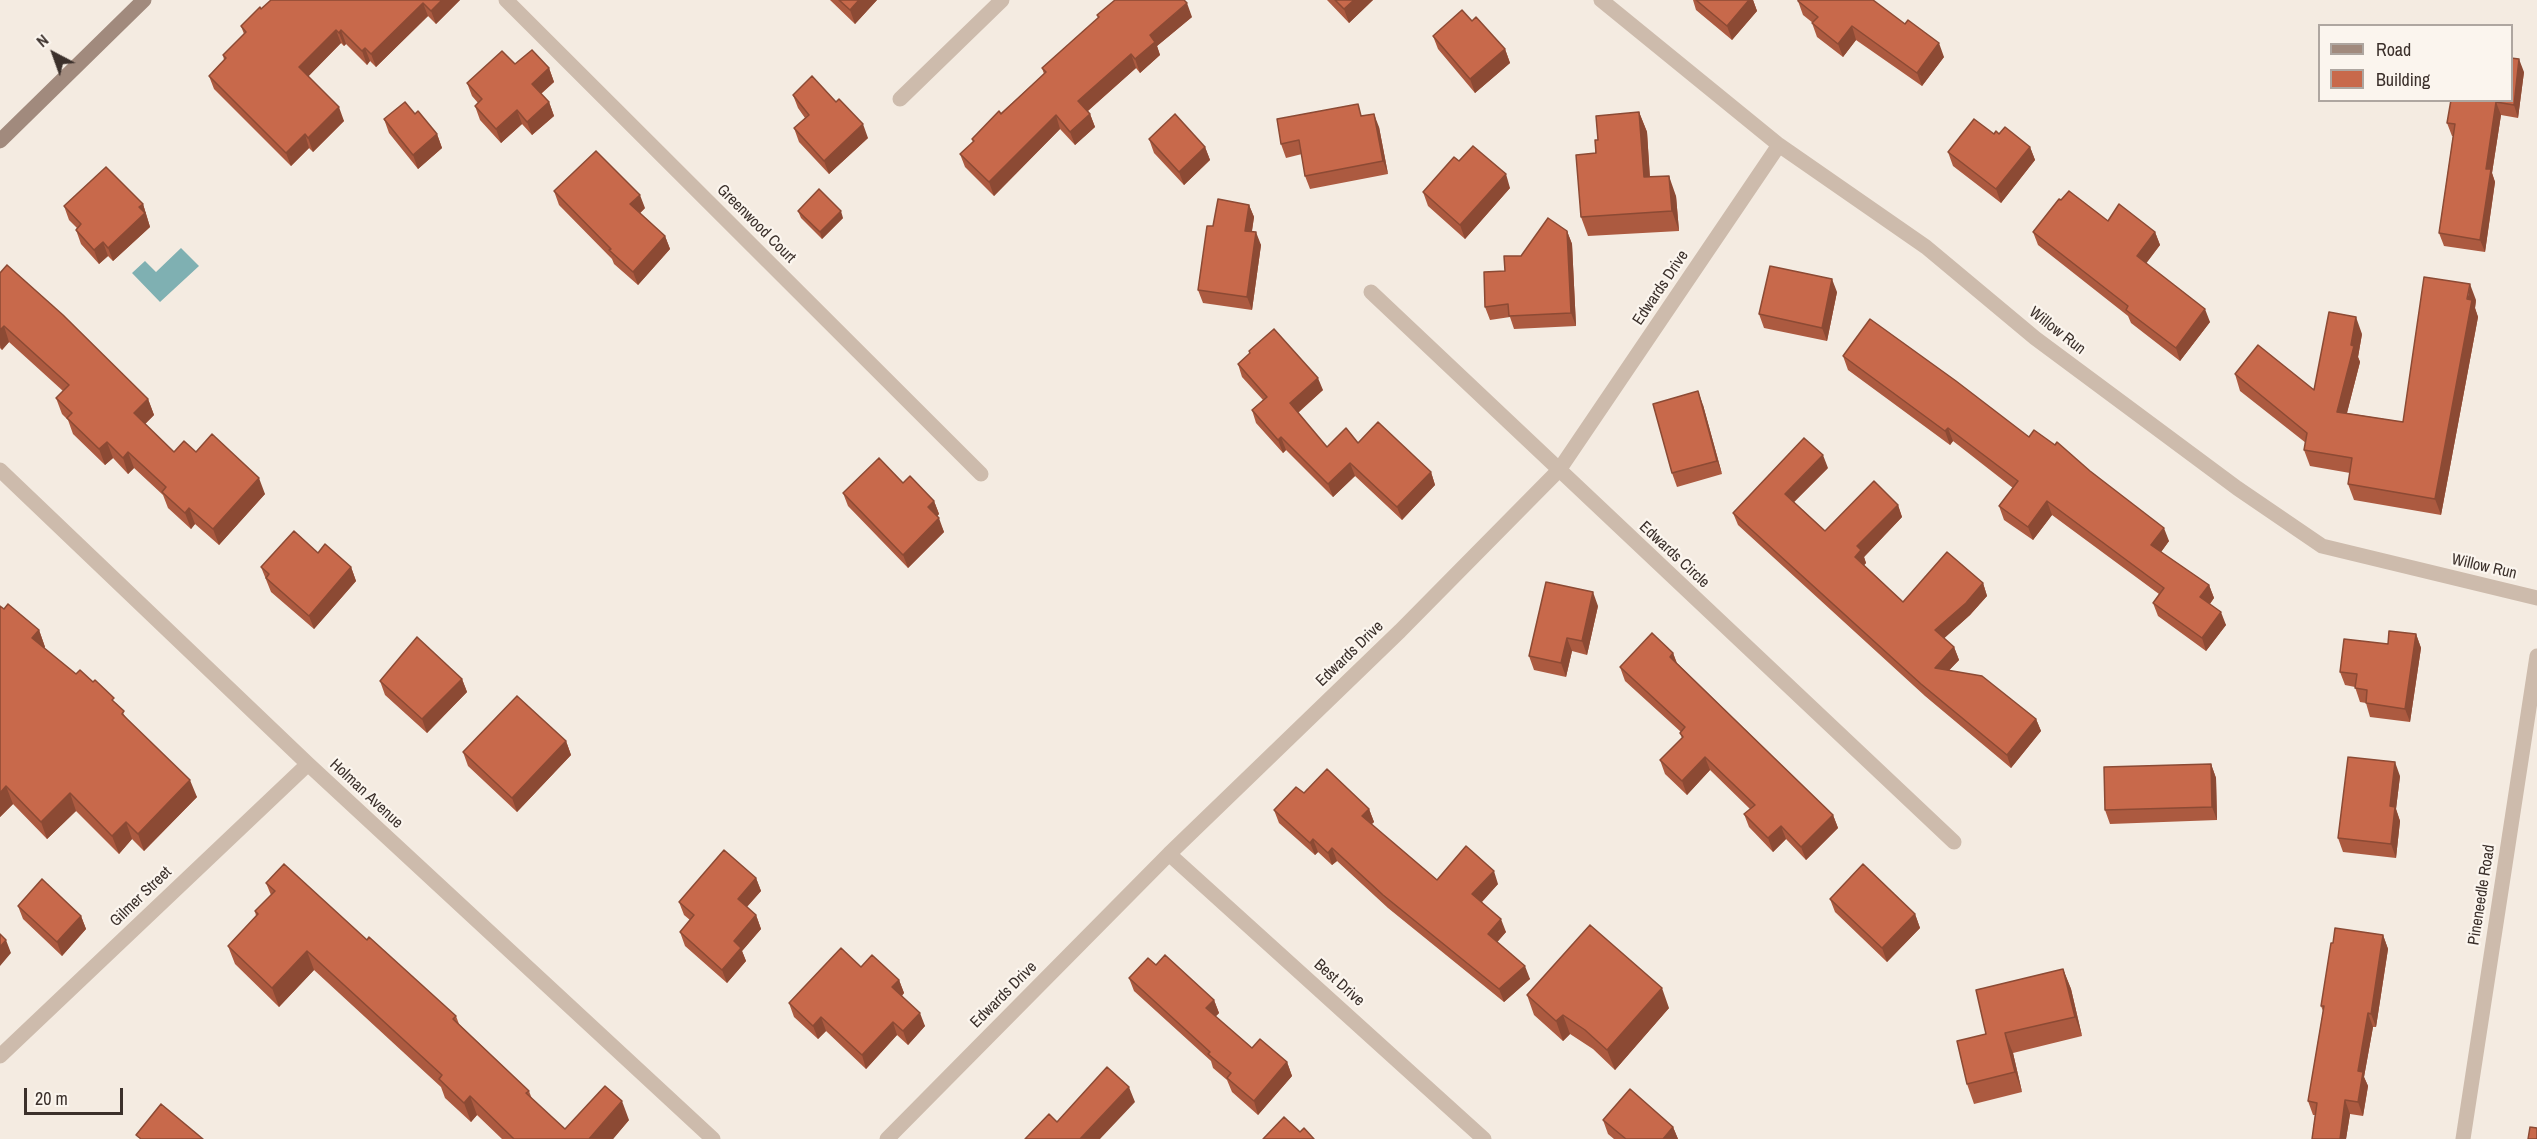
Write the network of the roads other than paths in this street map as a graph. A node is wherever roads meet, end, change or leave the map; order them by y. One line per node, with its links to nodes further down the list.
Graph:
1 (144, 0): 6 (main road)
2 (506, 0): 11 (street, Greenwood Court)
3 (1002, 0): 5 (street)
4 (1601, 0): 7 (street, Willow Run)
5 (900, 99)
6 (0, 141)
7 (1779, 145): 10 (street, Edwards Drive); 12 (street, Willow Run)
8 (1371, 292): 10 (street, Edwards Circle)
9 (0, 470): 14 (street, Holman Avenue)
10 (1559, 470): 15 (street, Edwards Circle); 16 (street, Edwards Drive)
11 (981, 474)
12 (2537, 598)
13 (2537, 656): 21 (street, Pineneedle Road)
14 (308, 764): 17 (street, Gilmer Street); 18 (street, Holman Avenue)
15 (1954, 842)
16 (1169, 854): 19 (street, Edwards Drive); 20 (street, Best Drive)
17 (0, 1056)
18 (713, 1139)
19 (887, 1139)
20 (1484, 1139)
21 (2463, 1139)

